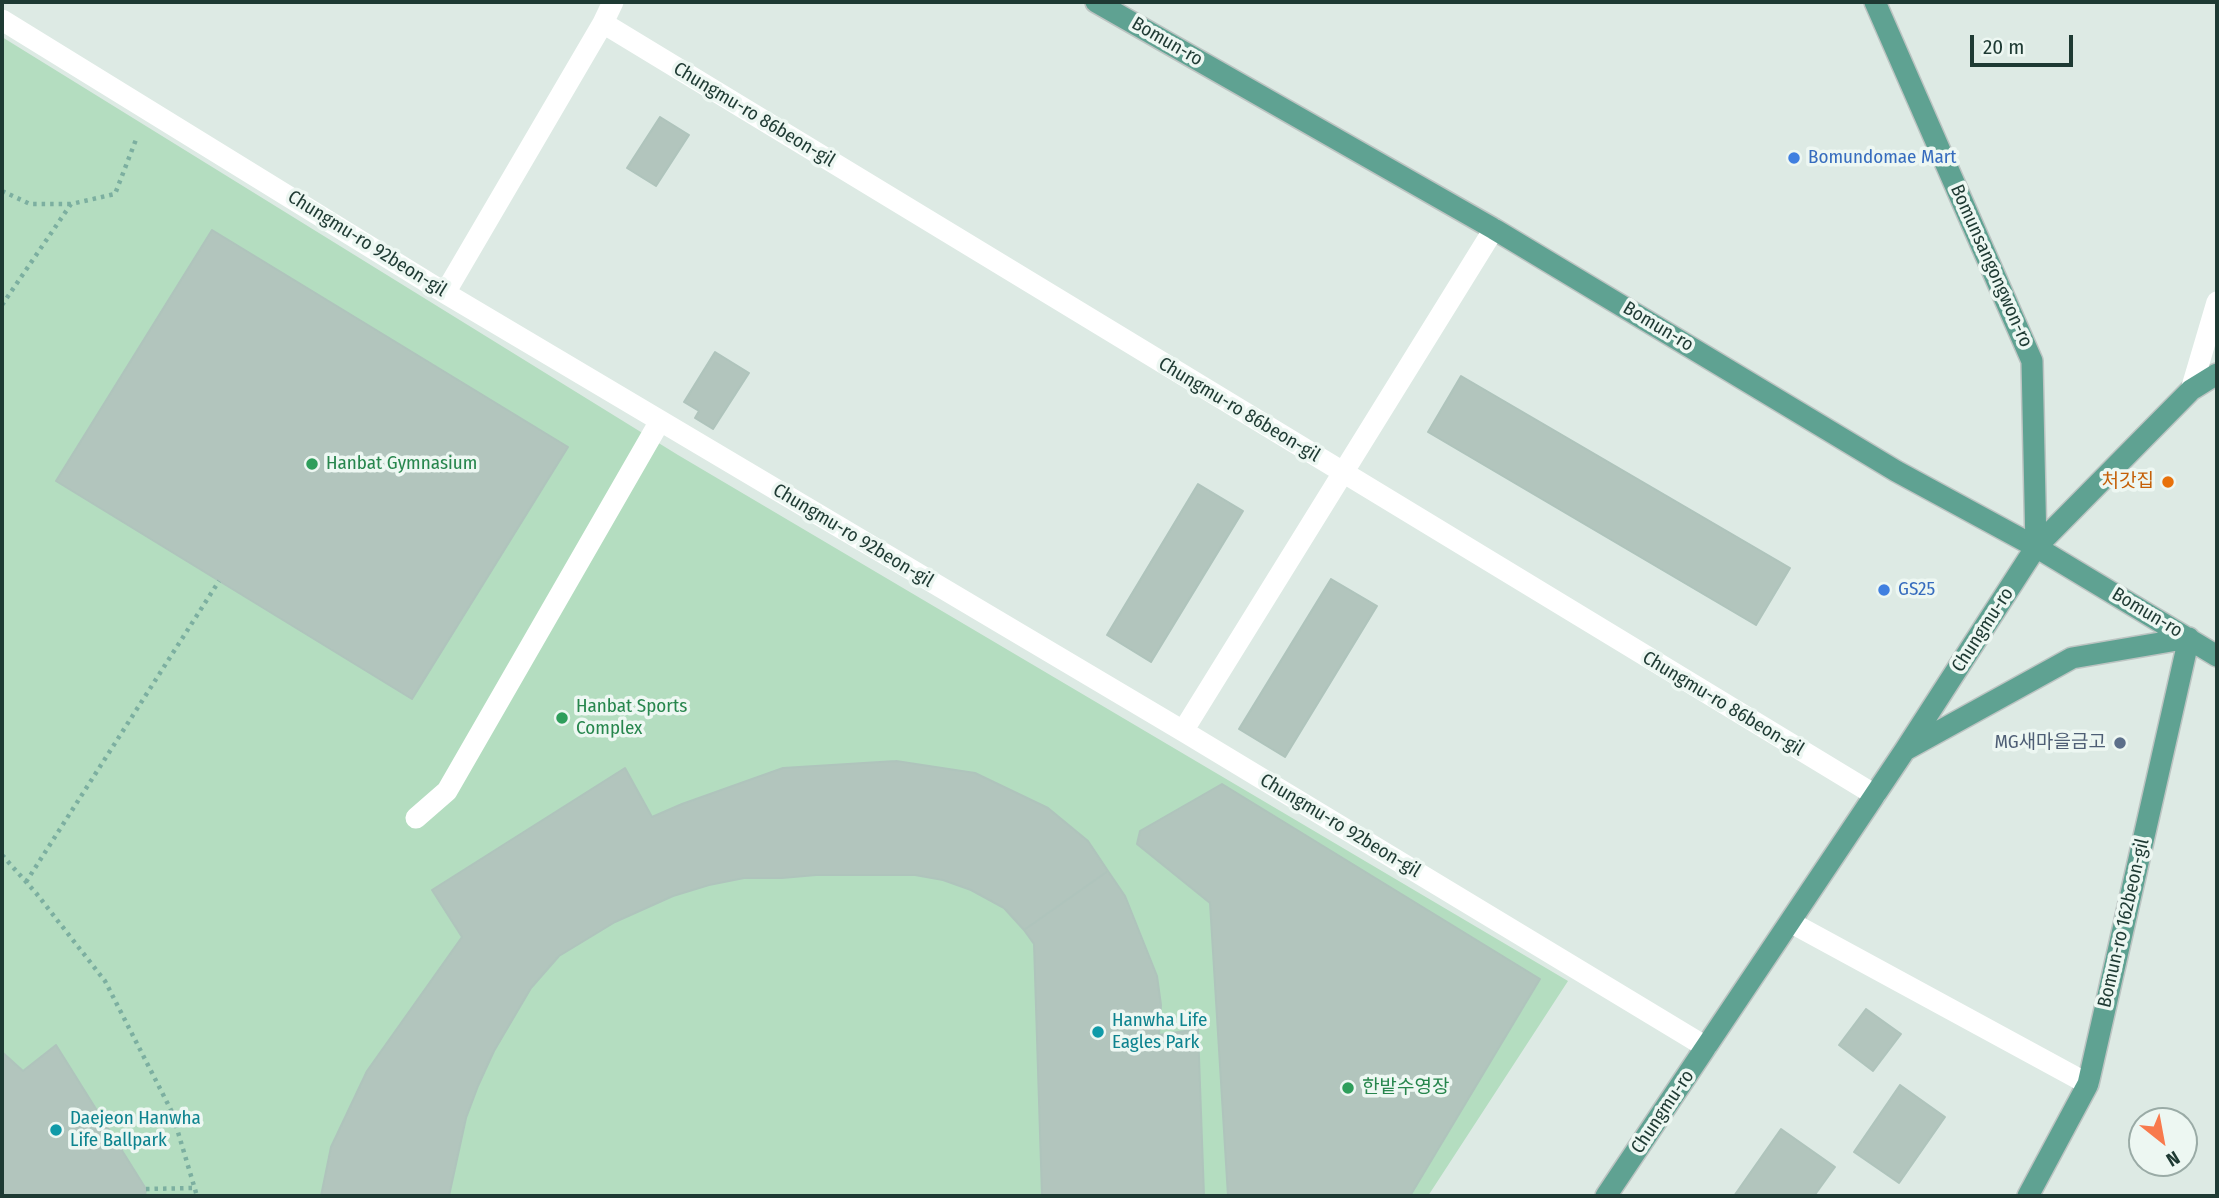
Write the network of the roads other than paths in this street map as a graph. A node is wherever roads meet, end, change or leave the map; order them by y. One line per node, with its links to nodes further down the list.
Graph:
1 (613, 2): 5 (street)
2 (1096, 2): 6 (main road, Bomun-ro)
3 (1875, 2): 13 (main road, Bomunsangongwon-ro)
4 (2, 20): 7 (street, Chungmu-ro 92beon-gil)
5 (603, 23): 7 (street); 12 (street, Chungmu-ro 86beon-gil)
6 (1494, 229): 12 (street); 13 (main road, Bomun-ro)
7 (445, 292): 11 (street, Chungmu-ro 92beon-gil)
8 (2217, 302): 10 (street)
9 (2217, 374): 10 (main road, Chungmu-ro)
10 (2191, 390): 13 (main road, Chungmu-ro)
11 (660, 421): 16 (street, Chungmu-ro 92beon-gil); 19 (street)
12 (1343, 474): 16 (street); 18 (street, Chungmu-ro 86beon-gil)
13 (2036, 547): 14 (main road, Bomun-ro); 17 (main road, Chungmu-ro)
14 (2189, 638): 15 (main road, Bomun-ro); 17 (main road); 22 (main road, Bomun-ro 162beon-gil)
15 (2217, 656)
16 (1183, 731): 21 (street, Chungmu-ro 92beon-gil)
17 (1906, 750): 18 (main road, Chungmu-ro)
18 (1875, 795): 20 (main road, Chungmu-ro)
19 (416, 818)
20 (1790, 922): 21 (main road, Chungmu-ro); 22 (street)
21 (1706, 1047): 23 (main road, Chungmu-ro)
22 (2088, 1084): 24 (main road, Bomun-ro 162beon-gil)
23 (1606, 1196)
24 (2028, 1196)

